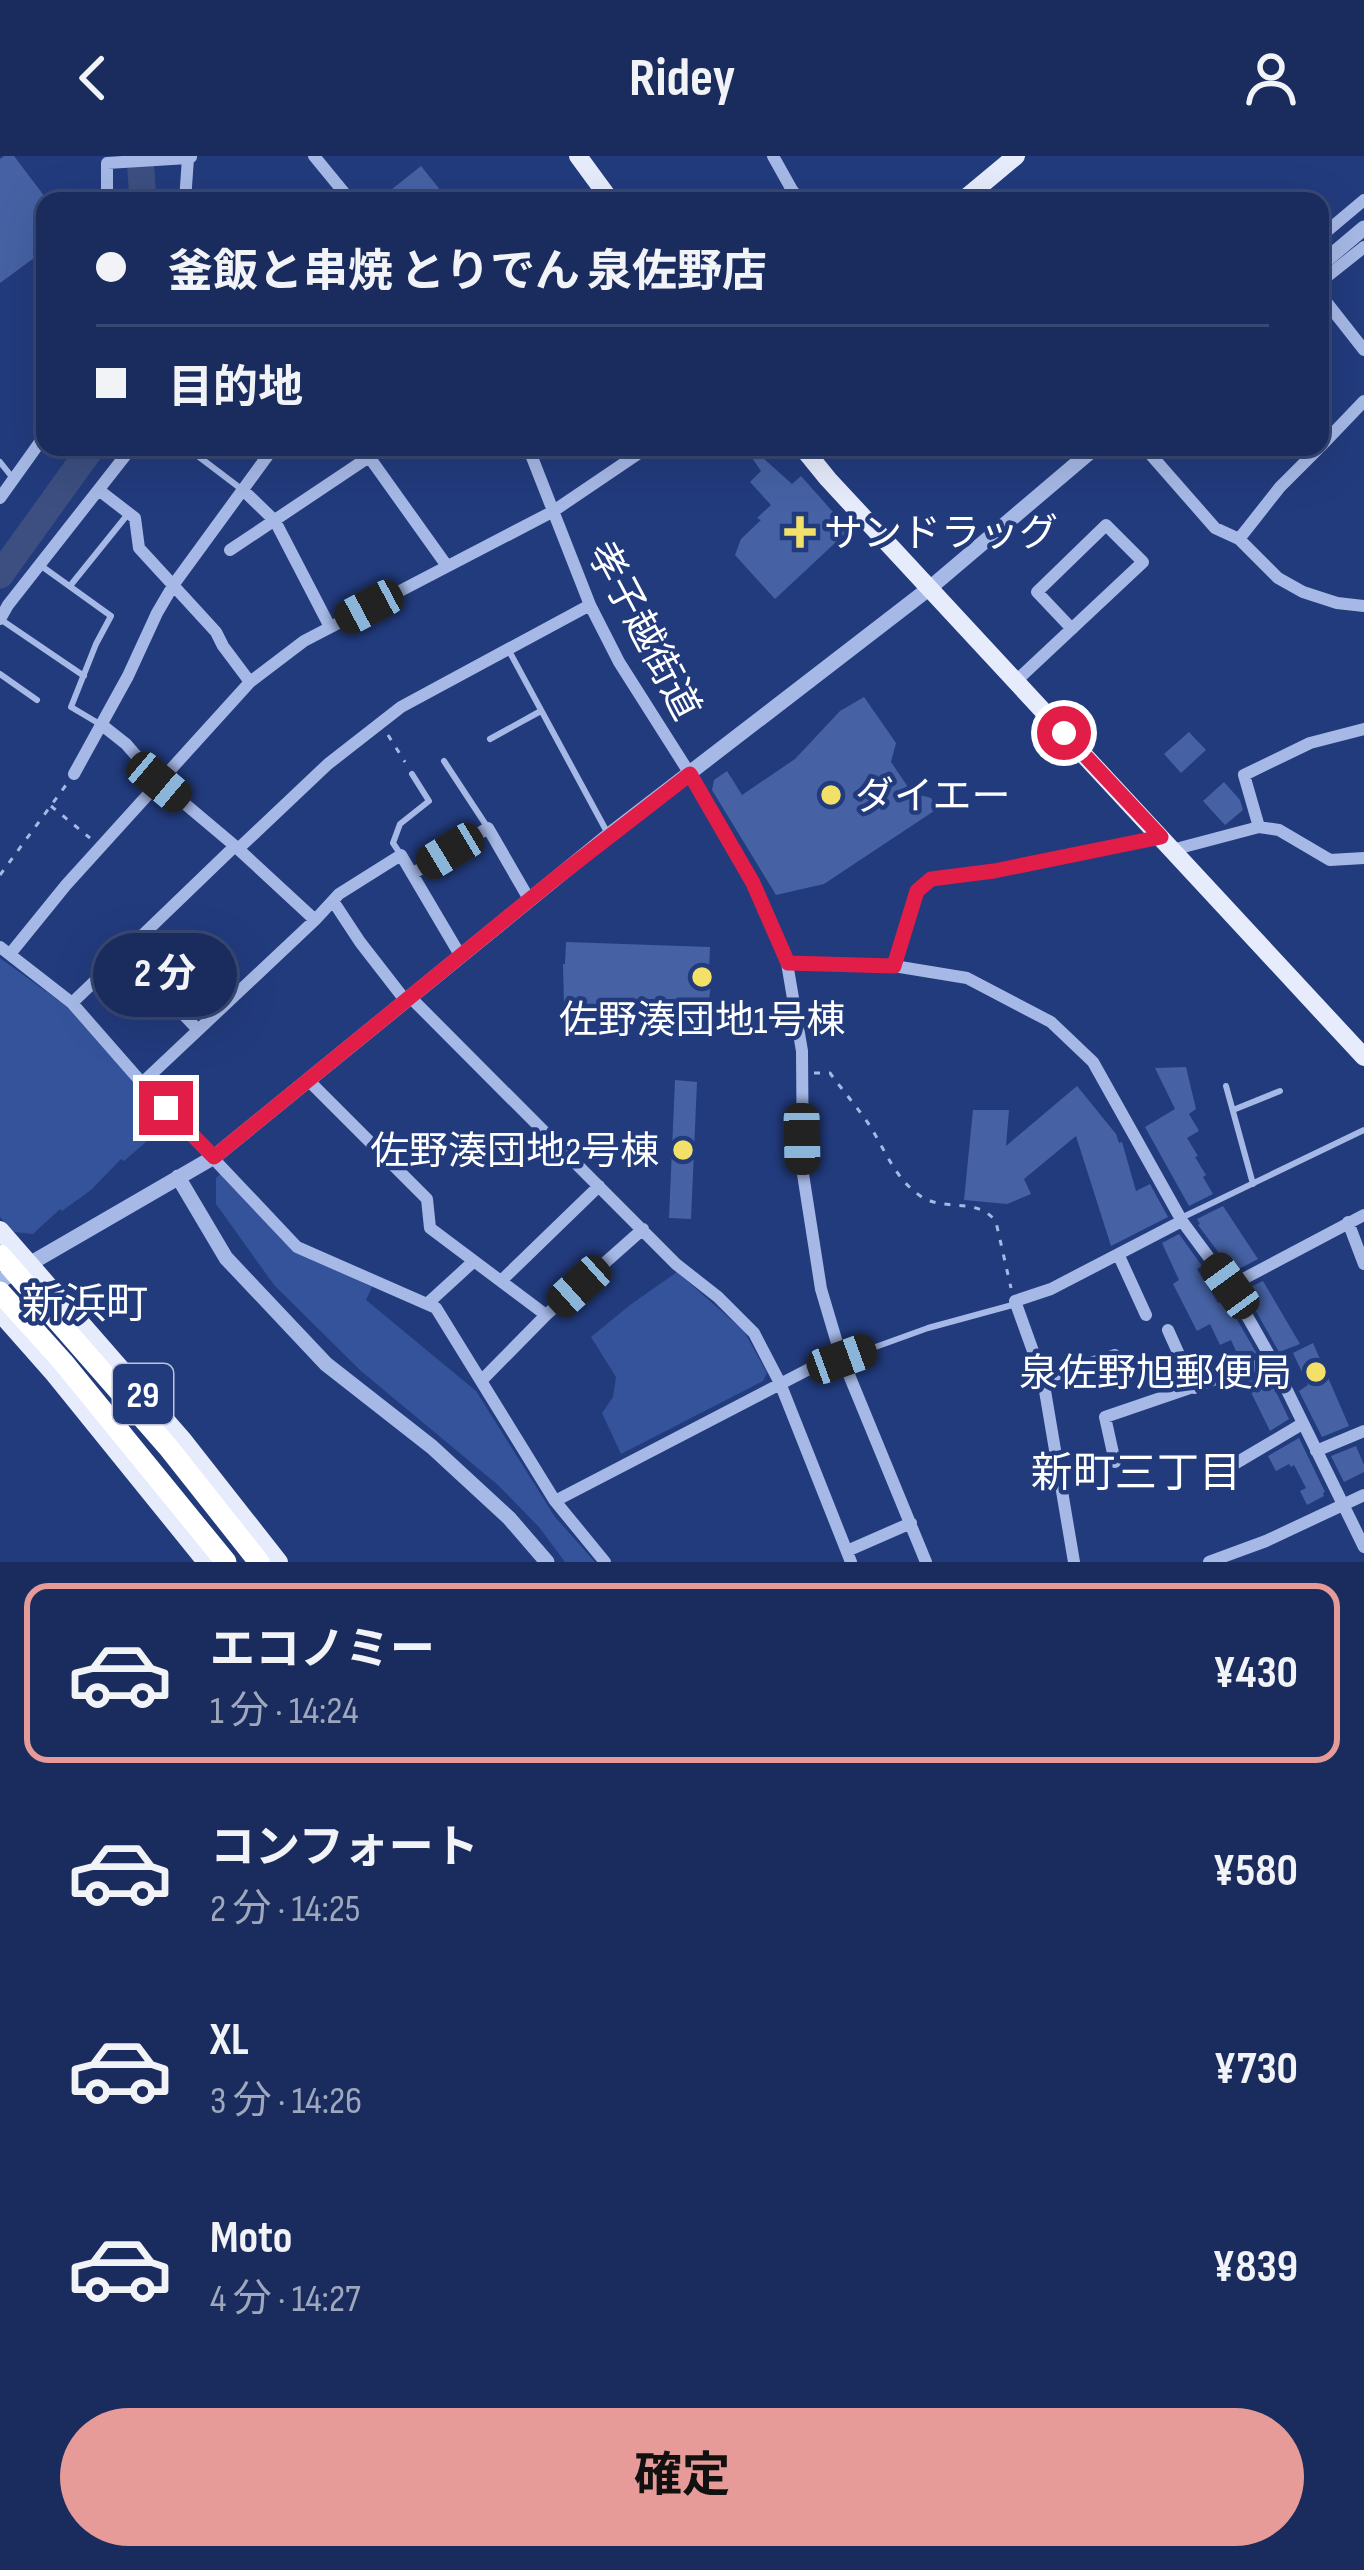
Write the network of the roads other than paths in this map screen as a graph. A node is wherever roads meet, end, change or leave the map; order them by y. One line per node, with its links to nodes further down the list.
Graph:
1 (314, 156): 8 (street)
2 (773, 156): 10 (street)
3 (1016, 156): 11 (main road)
4 (188, 157): 6 (street); 7 (street)
5 (581, 157): 9 (main road)
6 (107, 192)
7 (186, 192)
8 (344, 192)
9 (605, 192)
10 (795, 192)
11 (973, 192)
12 (1364, 200): 14 (street)
13 (1364, 228): 16 (street)
14 (1329, 229)
15 (1364, 247): 17 (street)
16 (1329, 257)
17 (1329, 275)
18 (1329, 305): 19 (street)
19 (1364, 350)
20 (1364, 401): 21 (street)
21 (1329, 438)
22 (36, 448): 35 (street)
23 (125, 456): 37 (street)
24 (199, 456): 36 (lane)
25 (268, 456): 36 (street)
26 (360, 456): 41 (street)
27 (368, 456): 45 (street)
28 (531, 456): 39 (street, 孝子越街道)
29 (635, 456): 39 (street)
30 (809, 456): 48 (main road)
31 (1085, 456): 48 (street)
32 (1152, 456): 42 (street)
33 (1311, 456): 42 (street)
34 (0, 462): 35 (lane)
35 (14, 479): 38 (street)
36 (243, 490): 41 (street); 46 (street)
37 (100, 491): 40 (street); 44 (street)
38 (0, 498)
39 (552, 512): 45 (street); 49 (street, 孝子越街道)
40 (129, 513): 46 (street); 47 (lane)
41 (275, 521): 43 (street); 52 (street)
42 (1239, 539): 50 (street)
43 (230, 550)
44 (40, 565): 47 (lane); 51 (street)
45 (447, 566): 52 (street)
46 (174, 584): 58 (street); 61 (street)
47 (70, 586): 56 (lane)
48 (931, 587): 57 (main road); 67 (street)
49 (590, 605): 54 (street); 67 (street, 孝子越街道)
50 (1364, 606)
51 (0, 619): 56 (lane)
52 (330, 627): 58 (street)
53 (1072, 629): 53 (street); 57 (street)
54 (508, 649): 60 (lane); 73 (street)
55 (0, 674): 59 (lane)
56 (84, 676): 61 (lane)
57 (1016, 681): 72 (main road)
58 (250, 682): 68 (street)
59 (37, 700)
60 (540, 712): 63 (lane); 71 (lane)
61 (101, 725): 65 (street); 68 (street)
62 (1364, 729): 69 (street)
63 (490, 740)
64 (443, 760): 70 (lane)
65 (74, 774)
66 (412, 774): 74 (lane)
67 (690, 774): 71 (street); 83 (street, 孝子越街道)
68 (159, 782): 73 (street); 80 (street)
69 (1259, 826): 72 (street); 75 (street)
70 (488, 828): 76 (street); 77 (street)
71 (609, 835): 77 (street)
72 (1167, 844): 84 (street); 89 (main road)
73 (237, 848): 79 (street); 81 (street)
74 (401, 856): 76 (street); 78 (street)
75 (1364, 858)
76 (412, 874): 82 (street)
77 (529, 899): 82 (street)
78 (333, 902): 79 (street); 85 (street)
79 (315, 920): 88 (street)
80 (5, 951): 86 (street)
81 (125, 952): 86 (street); 88 (street)
82 (460, 955): 85 (street)
83 (788, 963): 84 (street); 122 (street, 孝子越街道)
84 (894, 966): 102 (street)
85 (407, 998): 91 (street); 100 (street)
86 (72, 1004): 92 (street)
87 (1364, 1027): 89 (street)
88 (197, 1030): 92 (street)
89 (1348, 1041): 90 (main road)
90 (1364, 1057)
91 (308, 1080): 97 (street); 108 (street)
92 (142, 1083): 97 (street)
93 (1226, 1086): 95 (lane)
94 (1280, 1091): 95 (lane)
95 (1233, 1110): 99 (lane)
96 (1364, 1130): 99 (lane)
97 (214, 1157): 98 (street); 116 (street)
98 (178, 1177): 109 (street); 143 (street)
99 (1252, 1184): 102 (lane)
100 (599, 1186): 104 (street); 112 (street)
101 (1364, 1215): 103 (street)
102 (1182, 1220): 107 (street); 113 (street)
103 (1348, 1222): 110 (street); 113 (street)
104 (644, 1229): 118 (street); 126 (street)
105 (0, 1230): 109 (main road, 29)
106 (0, 1255): 141 (highway, bridge)
107 (1119, 1256): 115 (street); 119 (street)
108 (474, 1261): 112 (street); 116 (street)
109 (29, 1264): 111 (street); 142 (main road, 29)
110 (1364, 1264)
111 (0, 1281)
112 (501, 1281): 118 (street)
113 (1230, 1286): 123 (street)
114 (0, 1292): 140 (highway)
115 (1015, 1302): 122 (lane); 124 (street)
116 (427, 1304): 125 (street)
117 (0, 1313): 139 (main road, 29)
118 (546, 1315): 125 (street)
119 (1146, 1316)
120 (1168, 1330): 127 (street)
121 (1115, 1355): 124 (street)
122 (841, 1356): 126 (street); 136 (street, 孝子越街道)
123 (1272, 1360): 127 (street); 128 (street)
124 (1043, 1379): 146 (street)
125 (481, 1381): 134 (street)
126 (780, 1383): 134 (street); 138 (street)
127 (1194, 1388): 131 (street)
128 (1302, 1424): 130 (street); 132 (street)
129 (1364, 1432): 130 (street)
130 (1316, 1451): 135 (street)
131 (1115, 1462)
132 (1231, 1466)
133 (1364, 1495): 135 (street)
134 (555, 1501): 144 (street)
135 (1342, 1506): 137 (street); 147 (street)
136 (911, 1523): 138 (street); 145 (street, 孝子越街道)
137 (1364, 1547)
138 (849, 1557)
139 (206, 1562)
140 (226, 1562)
141 (259, 1562)
142 (279, 1562)
143 (547, 1562)
144 (605, 1562)
145 (926, 1562)
146 (1074, 1562)
147 (1209, 1562)

